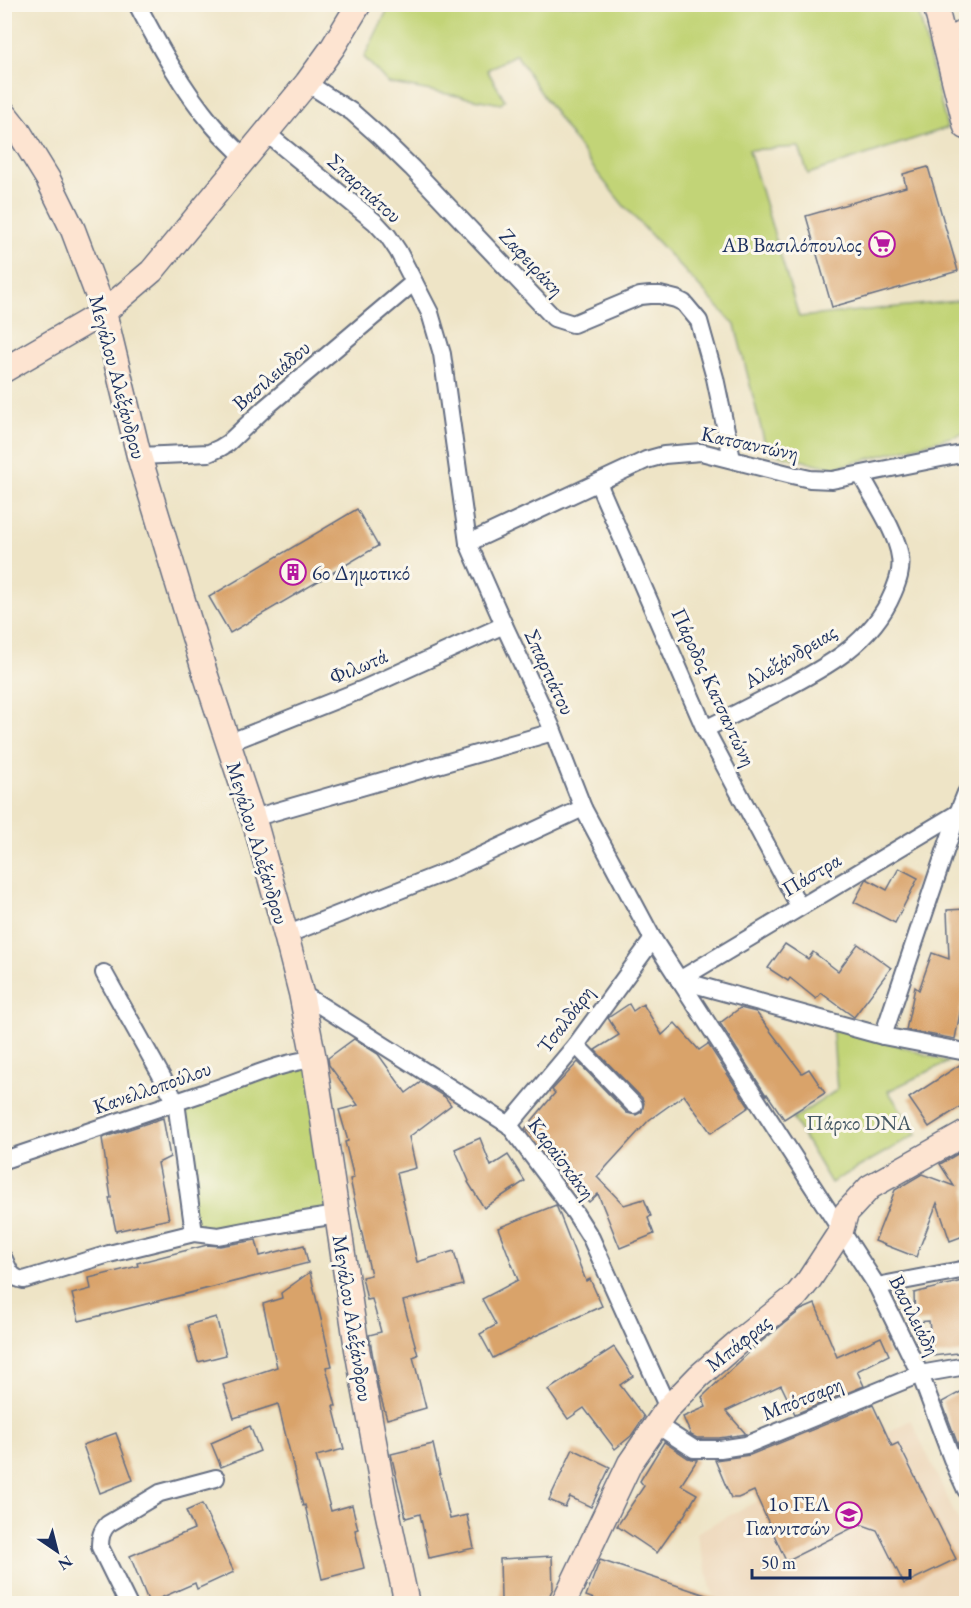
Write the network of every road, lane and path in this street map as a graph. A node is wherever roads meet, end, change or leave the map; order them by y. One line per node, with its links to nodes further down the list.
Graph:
1 (137, 4): 10 (street)
2 (359, 4): 6 (main road)
3 (936, 4): 5 (main road)
4 (966, 31): 5 (main road)
5 (945, 42): 8 (main road)
6 (307, 83): 9 (main road); 16 (street, Ζαφειράκη)
7 (4, 113): 12 (main road, Μεγάλου Αλεξάνδρου)
8 (966, 127)
9 (265, 132): 10 (main road); 11 (street, Σπαρτιάτου)
10 (245, 158): 12 (main road)
11 (414, 282): 15 (street, Βασιλειάδου); 19 (street, Σπαρτιάτου)
12 (104, 312): 13 (main road); 15 (main road, Μεγάλου Αλεξάνδρου)
13 (4, 370)
14 (966, 453): 17 (street, Κατσαντώνη)
15 (139, 456): 23 (main road, Μεγάλου Αλεξάνδρου)
16 (732, 459): 17 (street, Κατσαντώνη); 18 (street, Κατσαντώνη)
17 (861, 475): 21 (street, Αλεξάνδρειας)
18 (598, 483): 19 (street, Κατσαντώνη); 21 (street, Πάροδος Κατσαντώνη)
19 (468, 543): 20 (street, Σπαρτιάτου)
20 (504, 626): 22 (street, Σπαρτιάτου); 23 (street, Φιλωτά)
21 (705, 729): 28 (street, Πάροδος Κατσαντώνη)
22 (553, 732): 25 (street, Σπαρτιάτου); 27 (street)
23 (228, 743): 27 (main road, Μεγάλου Αλεξάνδρου)
24 (966, 793): 26 (street)
25 (583, 808): 29 (street); 30 (street, Σπαρτιάτου)
26 (962, 810): 28 (street, Πάστρα); 34 (street)
27 (253, 818): 29 (main road, Μεγάλου Αλεξάνδρου)
28 (799, 906): 32 (street, Πάστρα)
29 (286, 935): 33 (main road, Μεγάλου Αλεξάνδρου)
30 (653, 939): 32 (street, Σπαρτιάτου); 35 (street, Τσαλδάρη)
31 (104, 973): 38 (street)
32 (679, 980): 34 (street); 44 (street, Σπαρτιάτου)
33 (301, 993): 37 (main road, Μεγάλου Αλεξάνδρου); 40 (street, Καραϊσκάκη)
34 (883, 1036): 36 (street)
35 (576, 1044): 39 (street); 40 (street, Τσαλδάρη)
36 (966, 1052)
37 (314, 1059): 38 (street, Κανελλοπούλου); 43 (main road, Μεγάλου Αλεξάνδρου)
38 (176, 1102): 42 (street, Κανελλοπούλου); 45 (street)
39 (634, 1105)
40 (509, 1125): 51 (street, Καραϊσκάκη)
41 (966, 1133): 44 (main road, Μπάφρας)
42 (4, 1160)
43 (337, 1215): 45 (street); 56 (main road, Μεγάλου Αλεξάνδρου)
44 (841, 1231): 48 (street, Βασιλειάδη); 51 (main road, Μπάφρας)
45 (194, 1233): 46 (street)
46 (4, 1259)
47 (966, 1269): 48 (street)
48 (877, 1287): 50 (street, Βασιλειάδη)
49 (966, 1366): 50 (street, Μπότσαρη)
50 (920, 1374): 51 (street, Μπότσαρη); 52 (street, Βασιλειάδη)
51 (663, 1416): 57 (main road, Μπάφρας)
52 (959, 1457): 54 (street, Βασιλειάδη)
53 (216, 1478): 55 (street)
54 (966, 1490)
55 (128, 1604)
56 (407, 1604)
57 (562, 1604)

